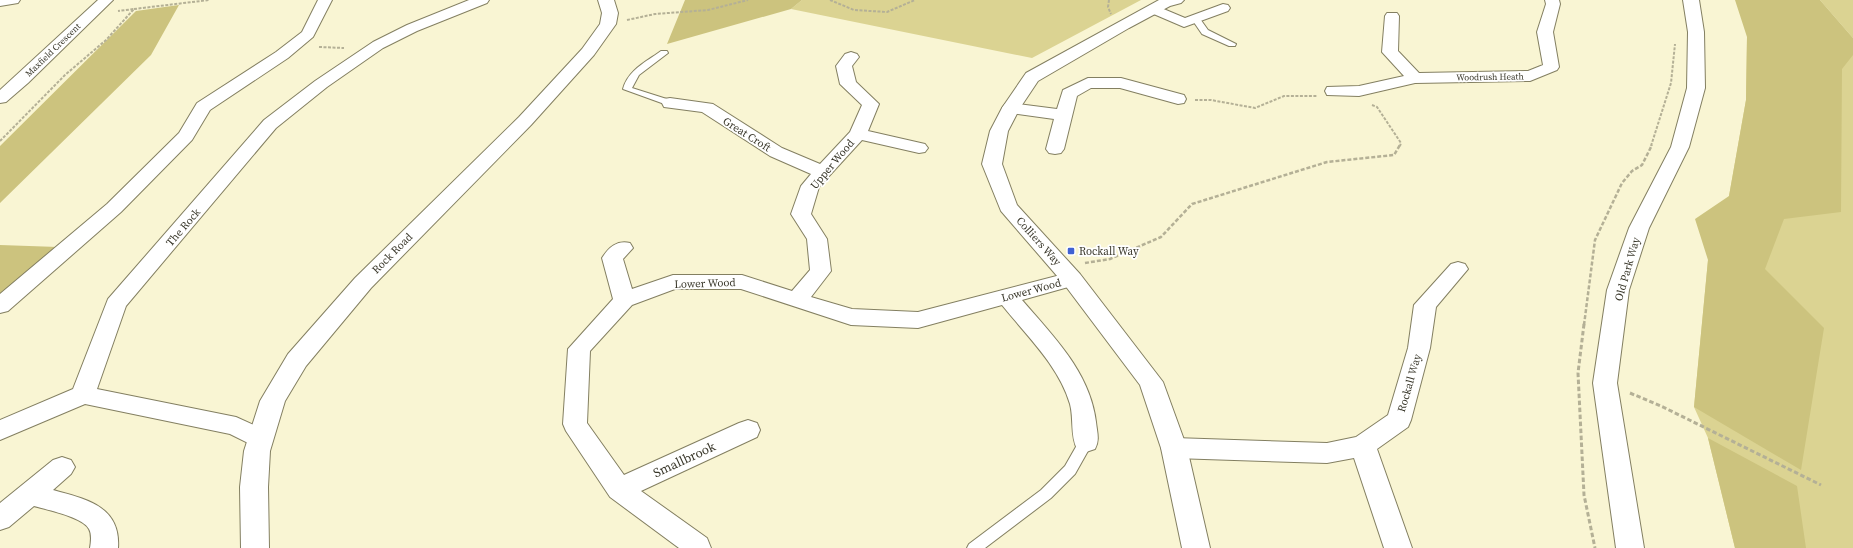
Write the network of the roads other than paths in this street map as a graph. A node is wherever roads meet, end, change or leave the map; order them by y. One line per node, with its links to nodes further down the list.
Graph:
1 (13, 0): 9 (street)
2 (106, 0): 19 (street, Maxfield Crescent)
3 (325, 0): 34 (street)
4 (482, 0): 35 (street, The Rock)
5 (606, 0): 38 (street, Rock Road)
6 (1176, 0): 11 (street, Colliers Way)
7 (1552, 0): 17 (street, Woodrush Heath)
8 (1691, 0): 52 (street, Old Park Way)
9 (0, 2)
10 (1224, 8): 13 (street)
11 (1154, 9): 13 (street); 22 (street, Colliers Way)
12 (1392, 16): 17 (street)
13 (1195, 18): 14 (lane)
14 (1232, 44)
15 (664, 53): 21 (lane)
16 (852, 57): 24 (street, Upper Wood)
17 (1415, 78): 18 (street, Woodrush Heath)
18 (1333, 91)
19 (1, 96)
20 (1178, 99): 23 (street)
21 (670, 103): 27 (street, Great Croft)
22 (1011, 108): 23 (street); 30 (street, Colliers Way)
23 (1063, 115): 26 (street)
24 (858, 134): 25 (street); 27 (street, Upper Wood)
25 (919, 148)
26 (1055, 149)
27 (823, 172): 32 (street, Upper Wood)
28 (622, 248): 33 (street)
29 (1458, 269): 40 (street, Rockall Way)
30 (1066, 272): 31 (street, Lower Wood); 41 (street, Colliers Way)
31 (1007, 296): 32 (street, Lower Wood); 39 (street)
32 (797, 299): 33 (street, Lower Wood)
33 (624, 300): 43 (street, Lower Wood)
34 (0, 306)
35 (83, 395): 36 (street); 38 (street)
36 (0, 430)
37 (748, 430): 43 (street, Smallbrook)
38 (260, 439): 47 (street, Rock Road)
39 (1086, 442): 49 (lane)
40 (1363, 446): 41 (street, Rockall Way); 51 (street)
41 (1174, 448): 50 (street, Colliers Way)
42 (62, 467): 44 (street)
43 (619, 489): 48 (street, Lower Wood)
44 (30, 494): 45 (street); 46 (street)
45 (0, 519)
46 (104, 548)
47 (255, 548)
48 (697, 548)
49 (974, 548)
50 (1196, 548)
51 (1398, 548)
52 (1630, 548)

